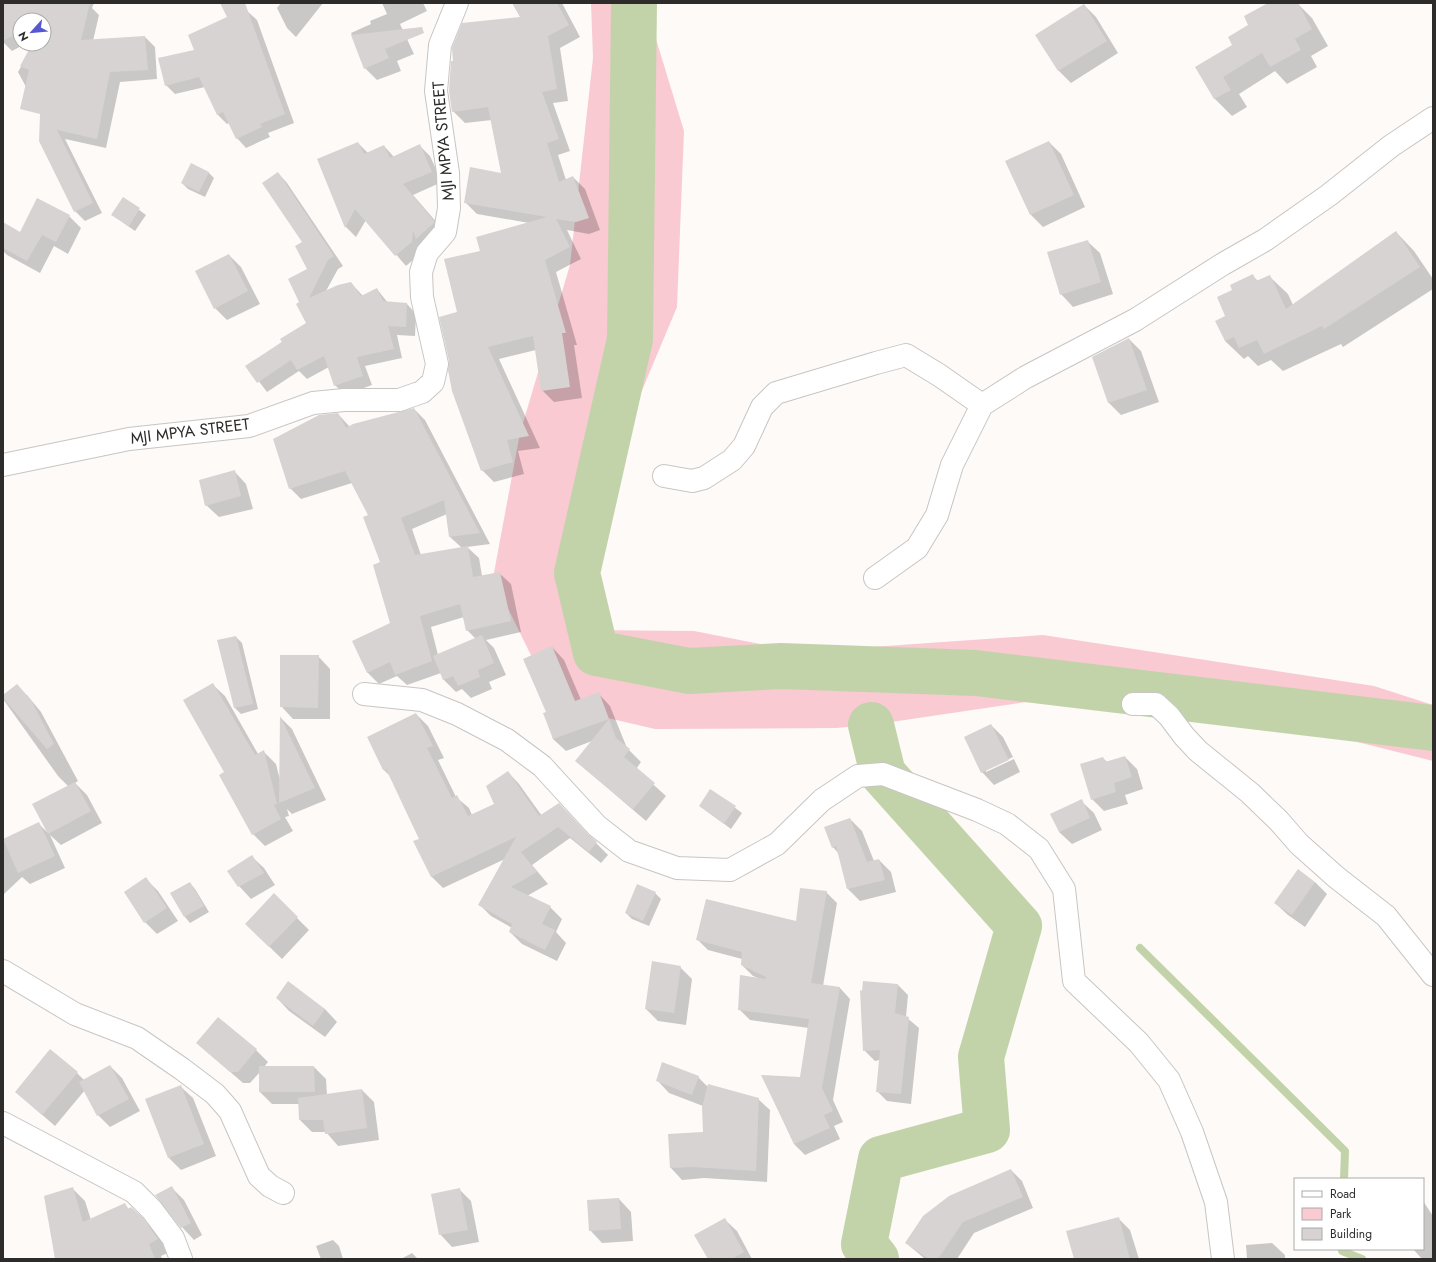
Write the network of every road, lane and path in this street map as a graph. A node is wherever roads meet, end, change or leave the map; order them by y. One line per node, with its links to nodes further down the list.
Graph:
1 (457, 3): 4 (street, MJI MPYA STREET)
2 (1433, 118): 3 (street)
3 (982, 405): 5 (street); 6 (street)
4 (3, 464)
5 (664, 476)
6 (875, 578)
7 (364, 694): 14 (street)
8 (1133, 704): 10 (street)
9 (3, 971): 12 (street)
10 (1433, 975)
11 (3, 1123): 13 (street)
12 (282, 1193)
13 (181, 1259)
14 (1222, 1259)

